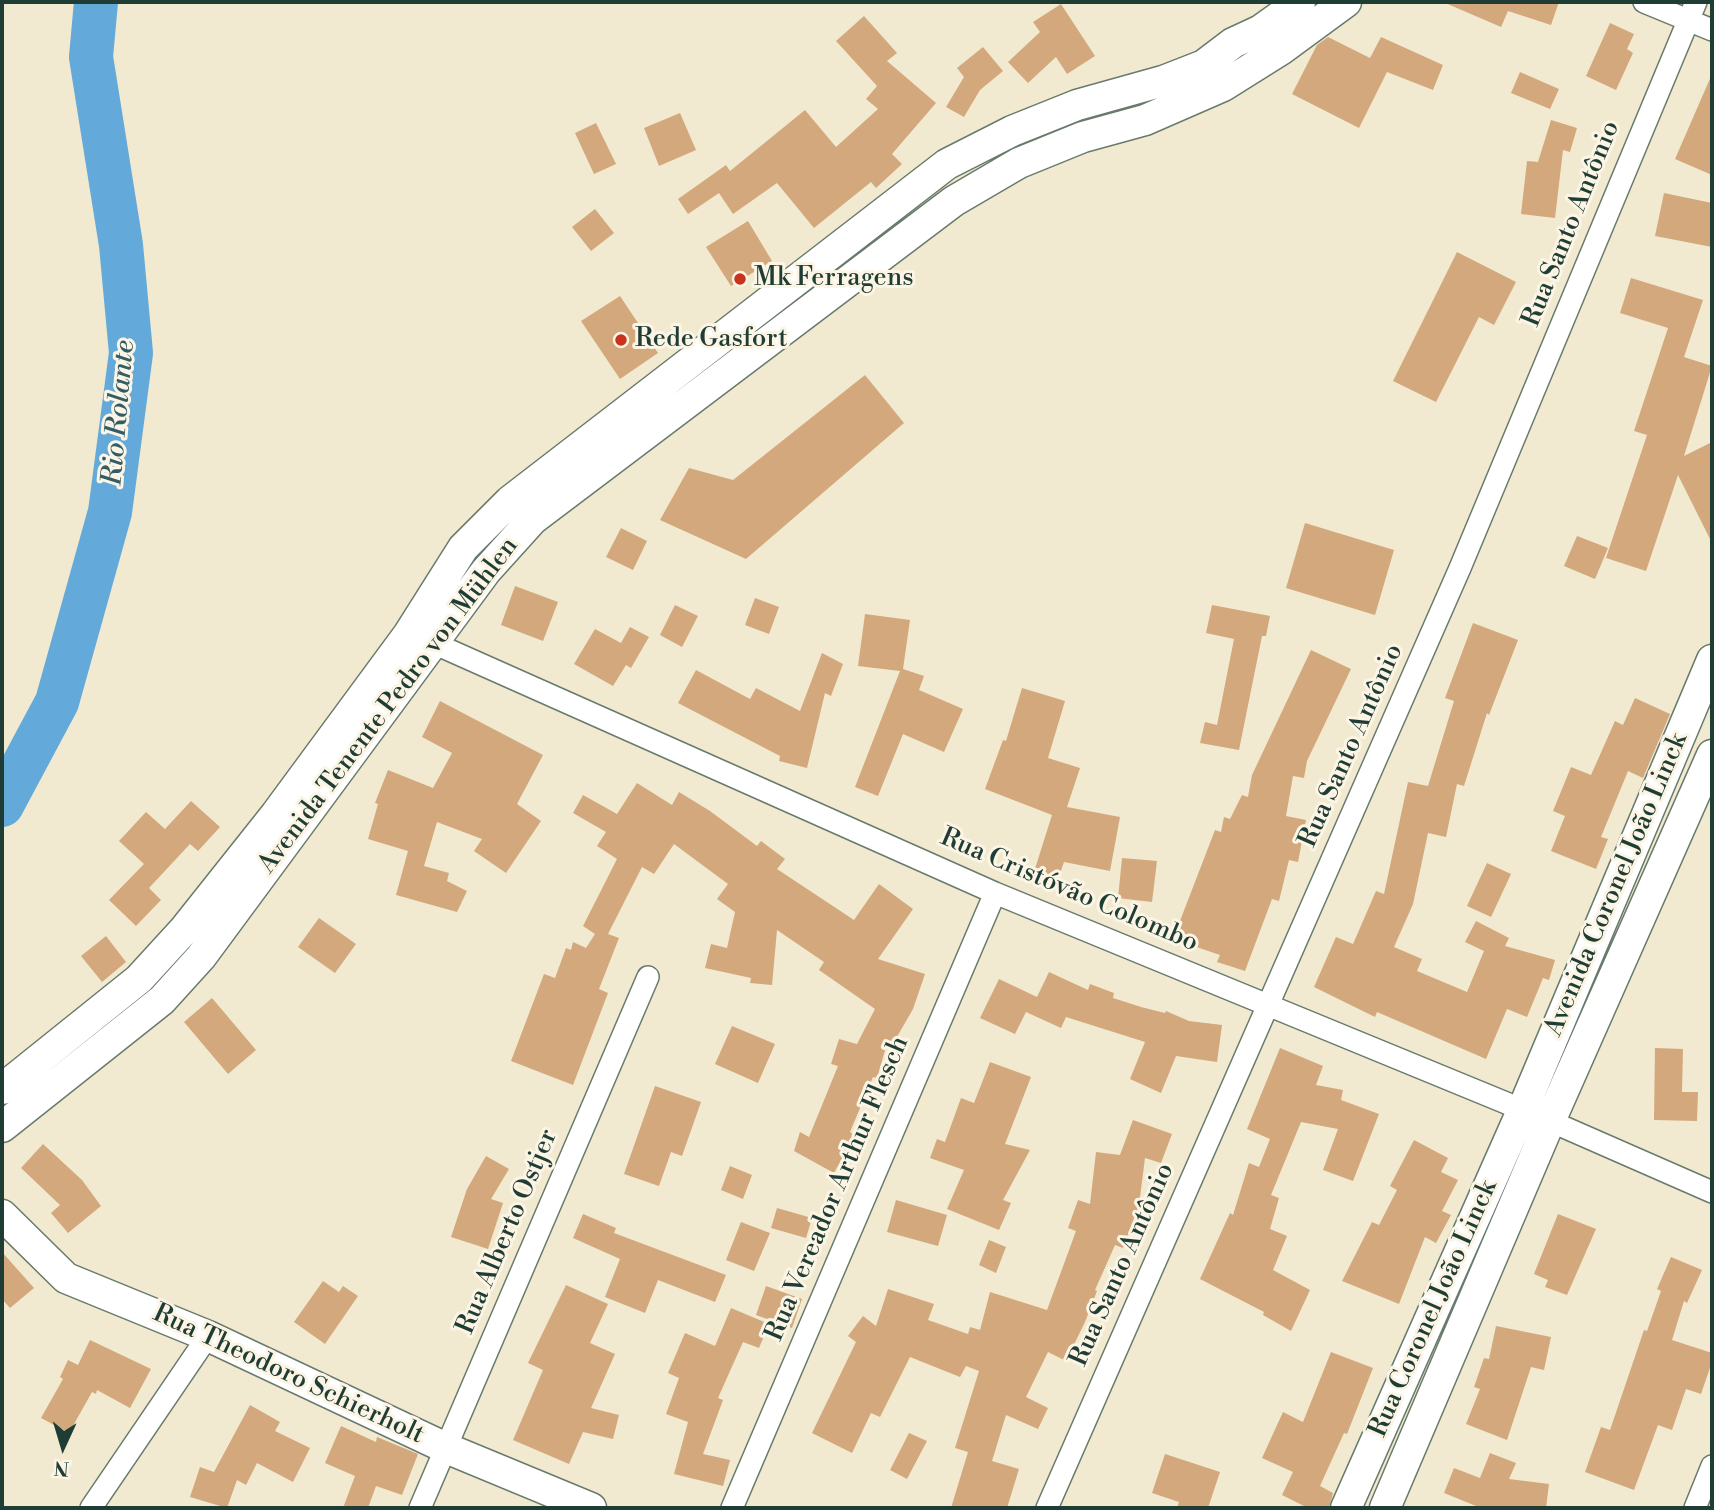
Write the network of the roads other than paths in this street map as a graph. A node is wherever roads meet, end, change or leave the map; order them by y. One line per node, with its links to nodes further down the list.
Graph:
1 (1300, 2): 6 (main road, Avenida Tenente Pedro von Mühlen)
2 (1346, 2): 7 (main road, Avenida Tenente Pedro von Mühlen)
3 (1644, 2): 4 (street)
4 (1691, 11): 5 (street); 13 (street, Rua Santo Antônio)
5 (1712, 30)
6 (684, 365): 7 (main road); 8 (main road, Avenida Tenente Pedro von Mühlen)
7 (706, 388): 8 (main road, Avenida Tenente Pedro von Mühlen)
8 (421, 638): 11 (street, Rua Cristóvão Colombo); 14 (main road, Avenida Tenente Pedro von Mühlen); 17 (main road, Avenida Tenente Pedro von Mühlen)
9 (1712, 660): 15 (main road, Avenida Coronel João Linck)
10 (1712, 755): 16 (main road, Avenida Coronel João Linck)
11 (995, 893): 13 (street, Rua Cristóvão Colombo); 26 (street, Rua Vereador Arthur Flesch)
12 (648, 978): 21 (street, Rua Alberto Ostjer)
13 (1269, 1005): 15 (street, Rua Cristóvão Colombo); 27 (street, Rua Santo Antônio)
14 (2, 1089)
15 (1522, 1111): 16 (street, Rua Cristóvão Colombo); 28 (main road, Rua Coronel João Linck)
16 (1550, 1121): 18 (street, Rua Cristóvão Colombo); 29 (main road, Rua Coronel João Linck)
17 (2, 1127)
18 (1712, 1192)
19 (2, 1215): 20 (main road, Rua Theodoro Schierholt)
20 (208, 1336): 21 (main road, Rua Theodoro Schierholt); 23 (street)
21 (446, 1448): 24 (street, Rua Alberto Ostjer); 25 (main road, Rua Theodoro Schierholt)
22 (1712, 1466): 30 (street)
23 (91, 1508)
24 (420, 1508)
25 (591, 1508)
26 (732, 1508)
27 (1047, 1508)
28 (1346, 1508)
29 (1385, 1508)
30 (1695, 1508)

